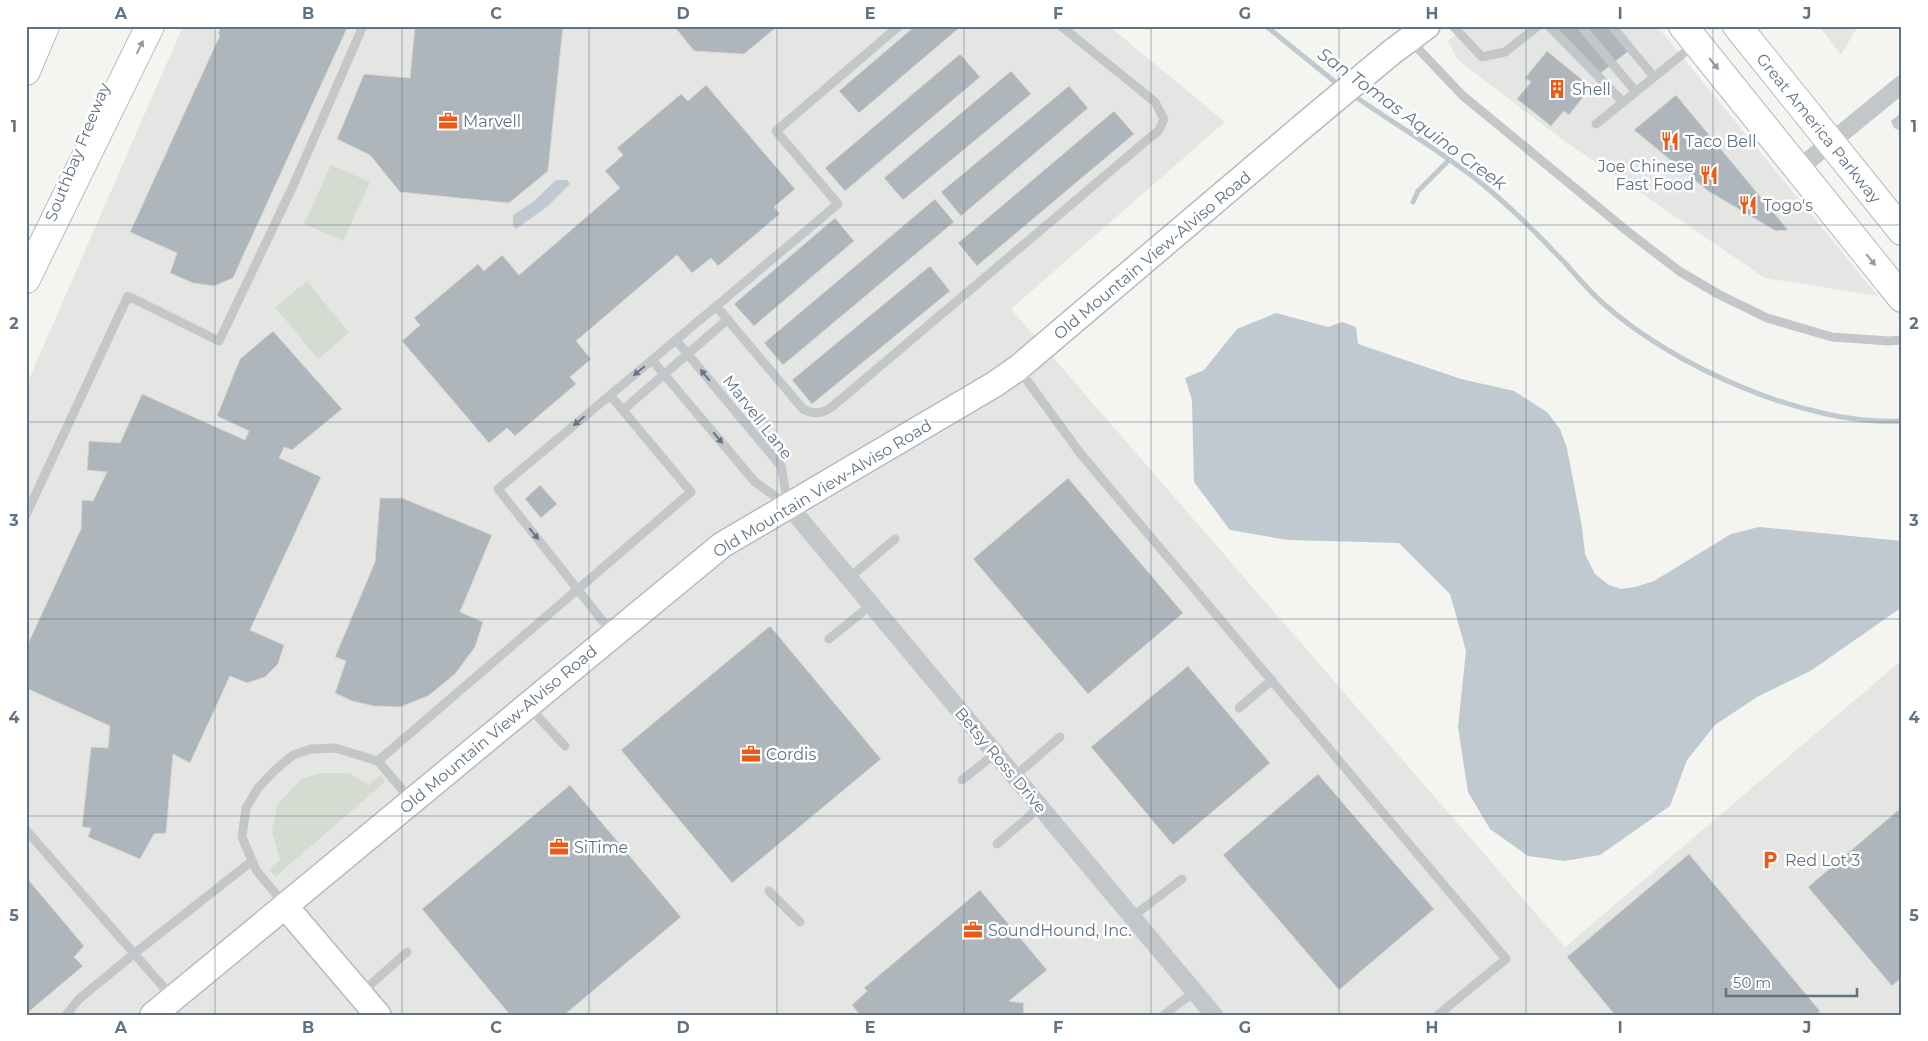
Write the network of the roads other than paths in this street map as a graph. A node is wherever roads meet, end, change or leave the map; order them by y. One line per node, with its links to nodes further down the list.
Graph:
1 (36, 26): 16 (main road)
2 (45, 26): 17 (main road)
3 (128, 26): 26 (main road, Southbay Freeway)
4 (150, 26): 26 (main road, one-way to 4)
5 (363, 26): 39 (lane)
6 (899, 26): 28 (lane)
7 (1061, 26): 29 (lane)
8 (1453, 26): 9 (lane)
9 (1538, 26)
10 (1549, 26): 21 (lane)
11 (1581, 26): 20 (lane)
12 (1612, 26): 18 (lane)
13 (1737, 26): 23 (main road, Great America Parkway)
14 (1690, 34): 18 (lane); 24 (main road, one-way to 24)
15 (1409, 39): 31 (lane); 34 (street, Old Mountain View-Alviso Road)
16 (26, 58)
17 (26, 71)
18 (1654, 77): 20 (lane)
19 (1902, 84): 23 (street)
20 (1636, 92): 21 (lane)
21 (1623, 102): 22 (lane)
22 (1596, 124)
23 (1831, 142): 24 (street); 25 (main road, Great America Parkway)
24 (1798, 169): 27 (main road, one-way to 27)
25 (1902, 231)
26 (26, 279)
27 (1902, 298)
28 (716, 306): 29 (lane); 30 (lane)
29 (728, 319): 32 (lane)
30 (676, 340): 32 (lane, Marvell Lane); 33 (lane)
31 (1902, 340)
32 (688, 354): 35 (lane); 38 (lane, Marvell Lane, one-way to 32)
33 (652, 360): 35 (lane); 36 (lane, one-way to 36)
34 (1018, 368): 38 (street, Old Mountain View-Alviso Road); 46 (lane)
35 (663, 374): 37 (lane); 38 (lane, one-way to 38)
36 (610, 395): 37 (lane); 42 (lane, one-way to 42)
37 (623, 410): 42 (lane)
38 (788, 505): 41 (street, Betsy Ross Drive); 44 (street, Old Mountain View-Alviso Road)
39 (26, 515)
40 (895, 539): 41 (lane)
41 (849, 578): 43 (street, Betsy Ross Drive)
42 (578, 588): 44 (lane); 52 (lane)
43 (872, 605): 45 (lane); 51 (street, Betsy Ross Drive)
44 (613, 634): 47 (street, Old Mountain View-Alviso Road)
45 (829, 639)
46 (1272, 680): 48 (lane); 75 (lane)
47 (527, 705): 50 (lane); 55 (street, Old Mountain View-Alviso Road)
48 (1239, 708)
49 (1060, 737): 53 (lane)
50 (564, 746)
51 (996, 753): 53 (street, Betsy Ross Drive); 54 (lane)
52 (378, 761): 55 (lane); 59 (lane)
53 (1015, 776): 56 (street, Betsy Ross Drive)
54 (962, 780)
55 (412, 801): 62 (street, Old Mountain View-Alviso Road)
56 (1040, 807): 58 (lane); 63 (street, Betsy Ross Drive)
57 (26, 830): 66 (lane)
58 (997, 844)
59 (252, 860): 62 (lane); 66 (lane)
60 (1182, 879): 63 (lane)
61 (769, 891): 64 (lane)
62 (286, 906): 68 (street); 69 (street, Old Mountain View-Alviso Road)
63 (1132, 917): 67 (street, Betsy Ross Drive)
64 (800, 922)
65 (407, 952): 68 (lane)
66 (135, 953): 69 (lane); 70 (lane)
67 (1195, 991): 73 (lane); 74 (street, Betsy Ross Drive)
68 (360, 994): 72 (street)
69 (173, 998): 71 (street, Old Mountain View-Alviso Road)
70 (66, 1015)
71 (153, 1015)
72 (378, 1015)
73 (1164, 1015)
74 (1214, 1015)
75 (1438, 1015)

